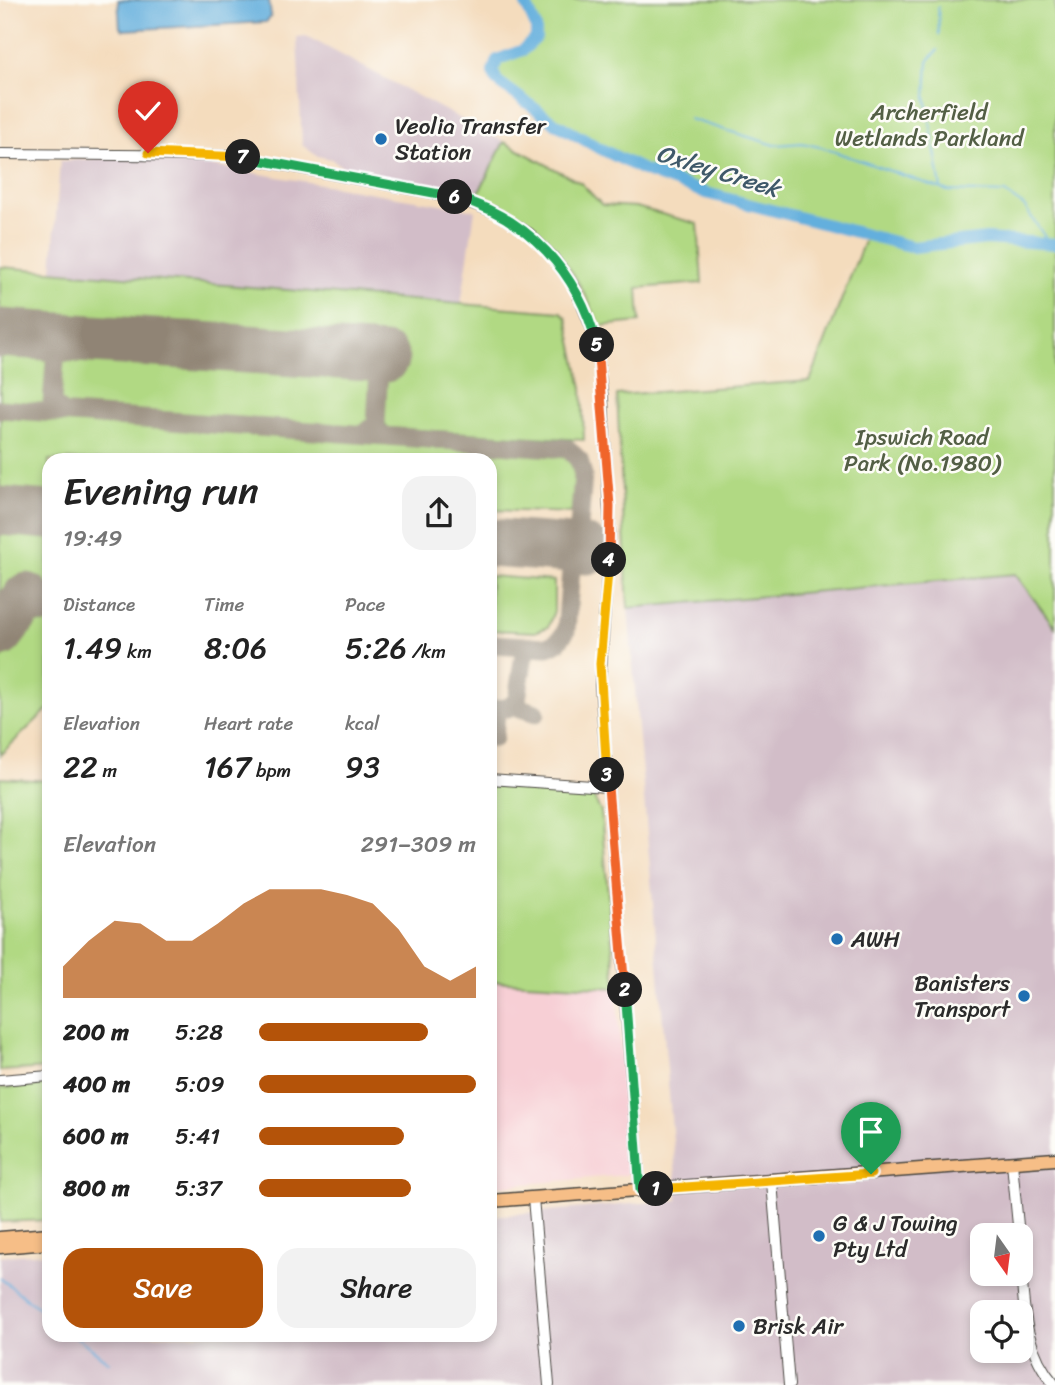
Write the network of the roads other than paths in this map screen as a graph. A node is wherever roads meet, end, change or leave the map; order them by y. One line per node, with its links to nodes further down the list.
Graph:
1 (0, 154): 3 (street)
2 (497, 779): 3 (street)
3 (607, 787): 9 (street)
4 (42, 1077): 5 (street)
5 (0, 1080)
6 (1055, 1159): 7 (main road)
7 (1012, 1163): 8 (main road); 12 (street)
8 (772, 1181): 9 (main road); 19 (street)
9 (640, 1190): 10 (main road)
10 (533, 1198): 11 (main road); 18 (street)
11 (497, 1201)
12 (1017, 1223)
13 (42, 1235): 14 (main road)
14 (0, 1238)
15 (42, 1244): 16 (main road)
16 (0, 1247)
17 (1023, 1286): 20 (street)
18 (549, 1385)
19 (789, 1385)
20 (1055, 1385)

